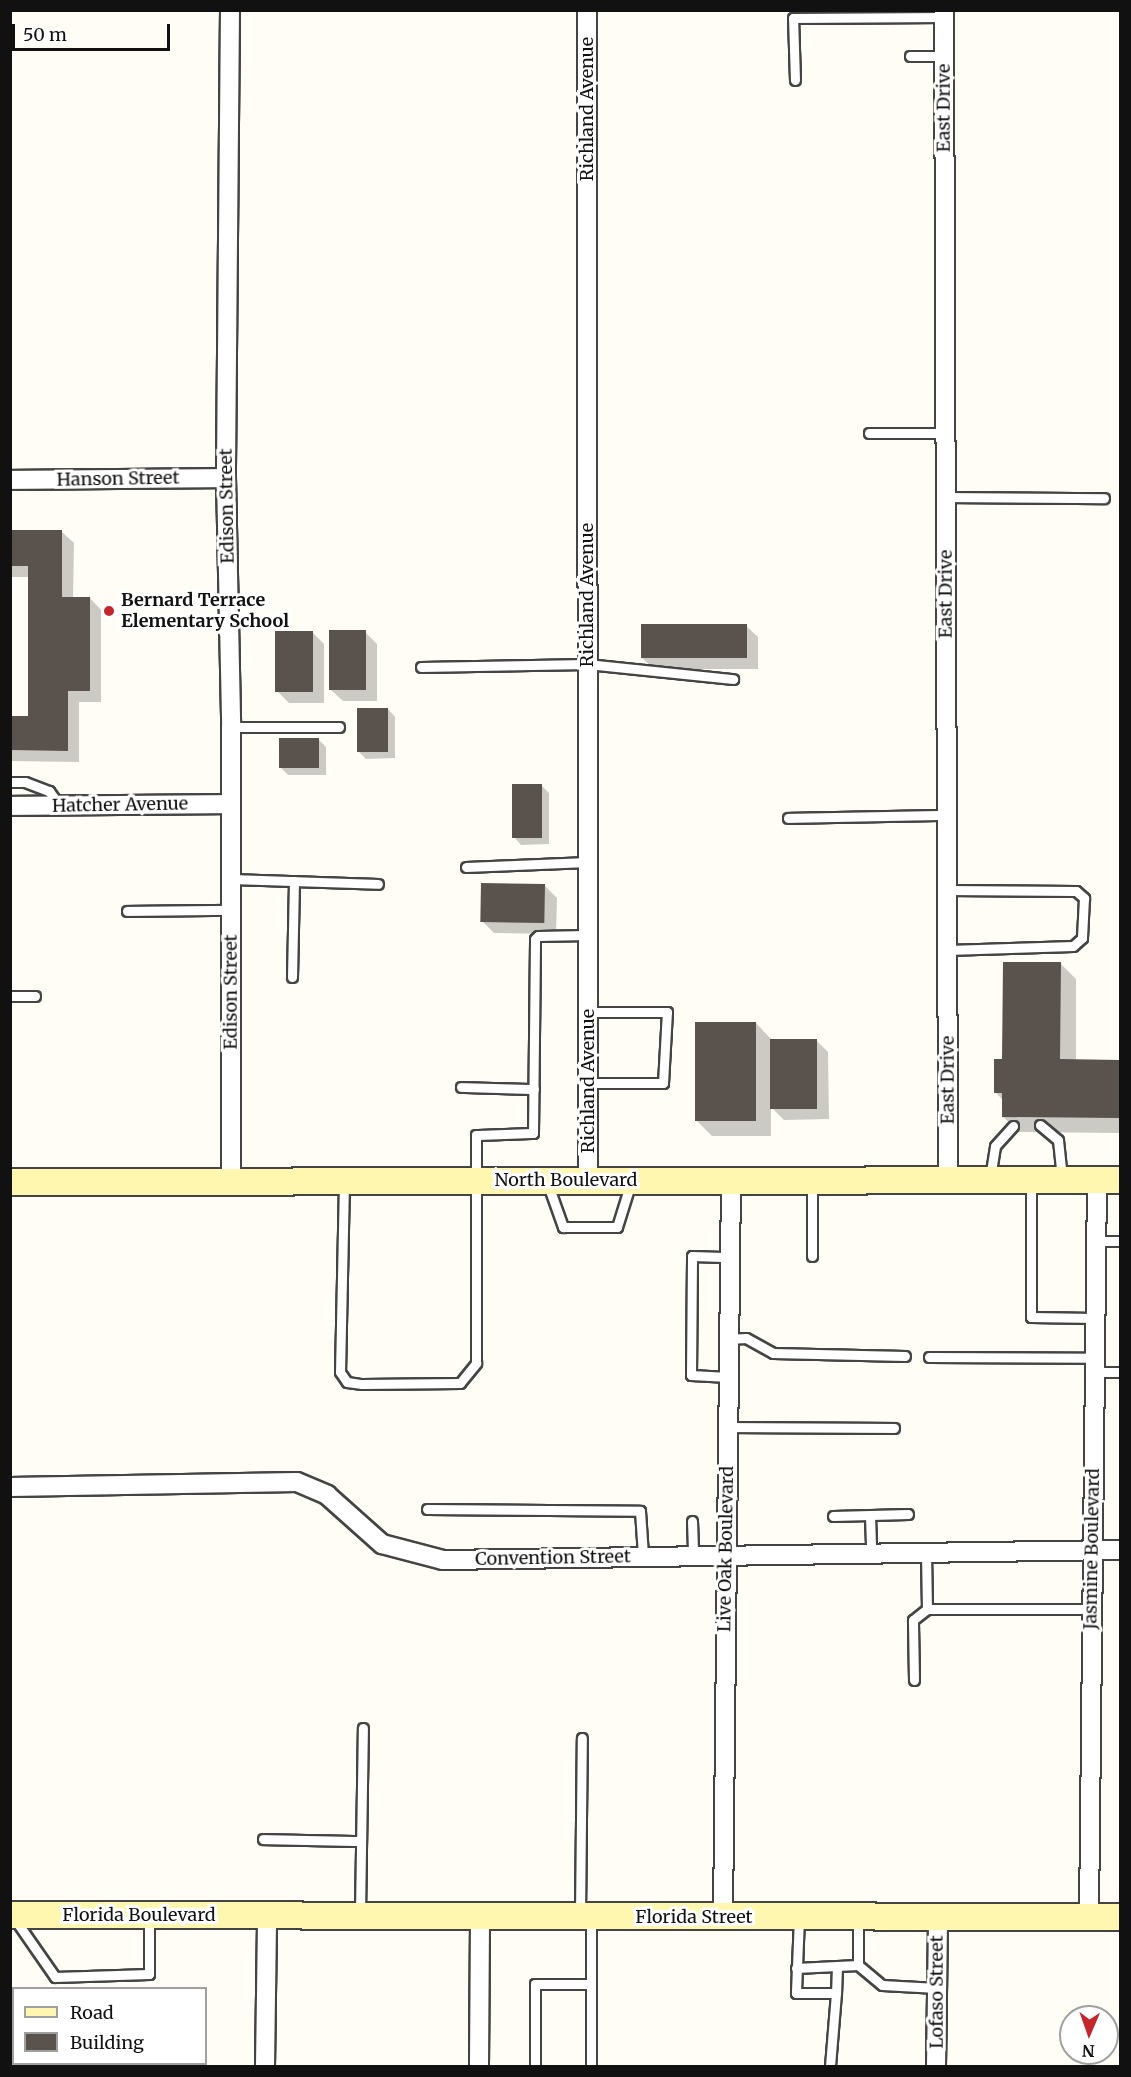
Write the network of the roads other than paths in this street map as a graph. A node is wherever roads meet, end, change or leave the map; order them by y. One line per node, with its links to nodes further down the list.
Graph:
1 (230, 10): 9 (street, Edison Street)
2 (587, 10): 13 (street, Richland Avenue)
3 (944, 14): 5 (street, East Drive); 6 (lane)
4 (910, 56): 5 (lane)
5 (944, 56): 8 (street, East Drive)
6 (795, 80)
7 (869, 433): 8 (lane)
8 (945, 433): 11 (street, East Drive)
9 (226, 478): 10 (street, Hanson Street); 16 (street, Edison Street)
10 (10, 480)
11 (946, 497): 12 (lane); 22 (street, East Drive)
12 (1104, 498)
13 (587, 664): 14 (lane); 15 (lane); 24 (street, Richland Avenue)
14 (421, 667)
15 (733, 680)
16 (231, 727): 17 (lane); 19 (street, Edison Street)
17 (339, 727)
18 (10, 782): 21 (lane)
19 (230, 804): 21 (street, Hatcher Avenue); 26 (street, Edison Street)
20 (10, 806): 21 (street, Hatcher Avenue)
21 (60, 806)
22 (947, 815): 23 (lane); 29 (street, East Drive)
23 (788, 818)
24 (588, 862): 25 (lane); 32 (street, Richland Avenue)
25 (466, 867)
26 (231, 879): 27 (lane); 30 (street, Edison Street)
27 (294, 881): 28 (lane); 34 (lane)
28 (378, 884)
29 (947, 890): 33 (street, East Drive); 33 (lane)
30 (231, 910): 31 (lane); 54 (street, Edison Street)
31 (127, 911)
32 (587, 935): 37 (street, Richland Avenue); 40 (lane)
33 (947, 950): 43 (street, East Drive)
34 (292, 977)
35 (10, 996): 36 (lane)
36 (35, 996)
37 (588, 1012): 38 (street, Richland Avenue); 38 (lane)
38 (588, 1083): 50 (street, Richland Avenue)
39 (461, 1087): 40 (lane)
40 (534, 1089): 48 (lane)
41 (1040, 1125): 52 (lane)
42 (1012, 1126): 44 (lane)
43 (948, 1178): 44 (main road, North Boulevard); 45 (main road, North Boulevard)
44 (990, 1178): 46 (main road, North Boulevard)
45 (812, 1179): 55 (main road, North Boulevard); 59 (lane)
46 (1031, 1179): 52 (main road, North Boulevard); 61 (lane)
47 (344, 1180): 48 (main road, North Boulevard); 48 (lane); 54 (main road, North Boulevard)
48 (475, 1180): 49 (main road, North Boulevard)
49 (546, 1180): 50 (main road, North Boulevard); 51 (lane)
50 (588, 1180): 51 (main road, North Boulevard)
51 (632, 1180): 55 (main road, North Boulevard)
52 (1062, 1180): 53 (main road, North Boulevard)
53 (1109, 1180): 57 (street, Jasmine Boulevard)
54 (231, 1181): 56 (main road, North Boulevard)
55 (731, 1181): 60 (street, Live Oak Boulevard)
56 (10, 1182)
57 (1096, 1241): 58 (lane); 61 (street, Jasmine Boulevard)
58 (1120, 1241)
59 (812, 1256)
60 (730, 1257): 62 (street, Live Oak Boulevard); 67 (lane)
61 (1095, 1318): 65 (street, Jasmine Boulevard)
62 (728, 1338): 63 (lane); 67 (street, Live Oak Boulevard)
63 (905, 1356)
64 (929, 1357): 65 (lane)
65 (1094, 1365): 66 (lane); 77 (street, Jasmine Boulevard)
66 (1120, 1372)
67 (728, 1377): 68 (street, Live Oak Boulevard)
68 (727, 1427): 69 (lane); 80 (street, Live Oak Boulevard)
69 (894, 1428)
70 (10, 1487): 82 (street, Convention Street)
71 (427, 1509): 82 (lane)
72 (908, 1514): 73 (lane)
73 (870, 1515): 74 (lane); 78 (lane)
74 (833, 1516)
75 (692, 1521): 81 (lane)
76 (1120, 1550): 77 (street, Convention Street)
77 (1092, 1551): 79 (street, Convention Street); 84 (street, Jasmine Boulevard)
78 (871, 1552): 79 (street, Convention Street); 80 (street, Convention Street)
79 (926, 1552): 83 (lane)
80 (725, 1553): 81 (street, Convention Street); 96 (street, Live Oak Boulevard)
81 (693, 1554): 82 (street, Convention Street)
82 (643, 1555)
83 (927, 1609): 84 (lane); 85 (lane)
84 (1091, 1609): 99 (street, Jasmine Boulevard)
85 (914, 1680)
86 (363, 1728): 89 (lane)
87 (582, 1738): 95 (lane)
88 (263, 1839): 89 (lane)
89 (361, 1841): 93 (lane)
90 (267, 1914): 92 (main road, Florida Boulevard); 93 (main road, Florida Street); 108 (street)
91 (11, 1915): 92 (main road, Florida Boulevard); 92 (lane)
92 (149, 1915)
93 (360, 1915): 94 (main road, Florida Street)
94 (480, 1916): 95 (main road, Florida Street); 109 (street)
95 (585, 1917): 96 (main road, Florida Street); 105 (lane)
96 (723, 1917): 97 (main road, Florida Street)
97 (799, 1917): 101 (main road, Florida Street); 104 (lane)
98 (938, 1917): 99 (main road, Florida Street); 101 (main road, Florida Street); 106 (street, Lofaso Street)
99 (1089, 1917): 100 (main road, Florida Street)
100 (1120, 1917)
101 (858, 1918): 102 (lane)
102 (858, 1965): 103 (lane); 106 (lane)
103 (837, 1966): 104 (lane); 107 (lane)
104 (796, 1968): 107 (lane)
105 (591, 1983): 110 (lane); 111 (lane)
106 (938, 1988): 113 (street, Lofaso Street)
107 (836, 1993): 112 (lane)
108 (265, 2067)
109 (479, 2067)
110 (535, 2067)
111 (591, 2067)
112 (830, 2067)
113 (936, 2067)

